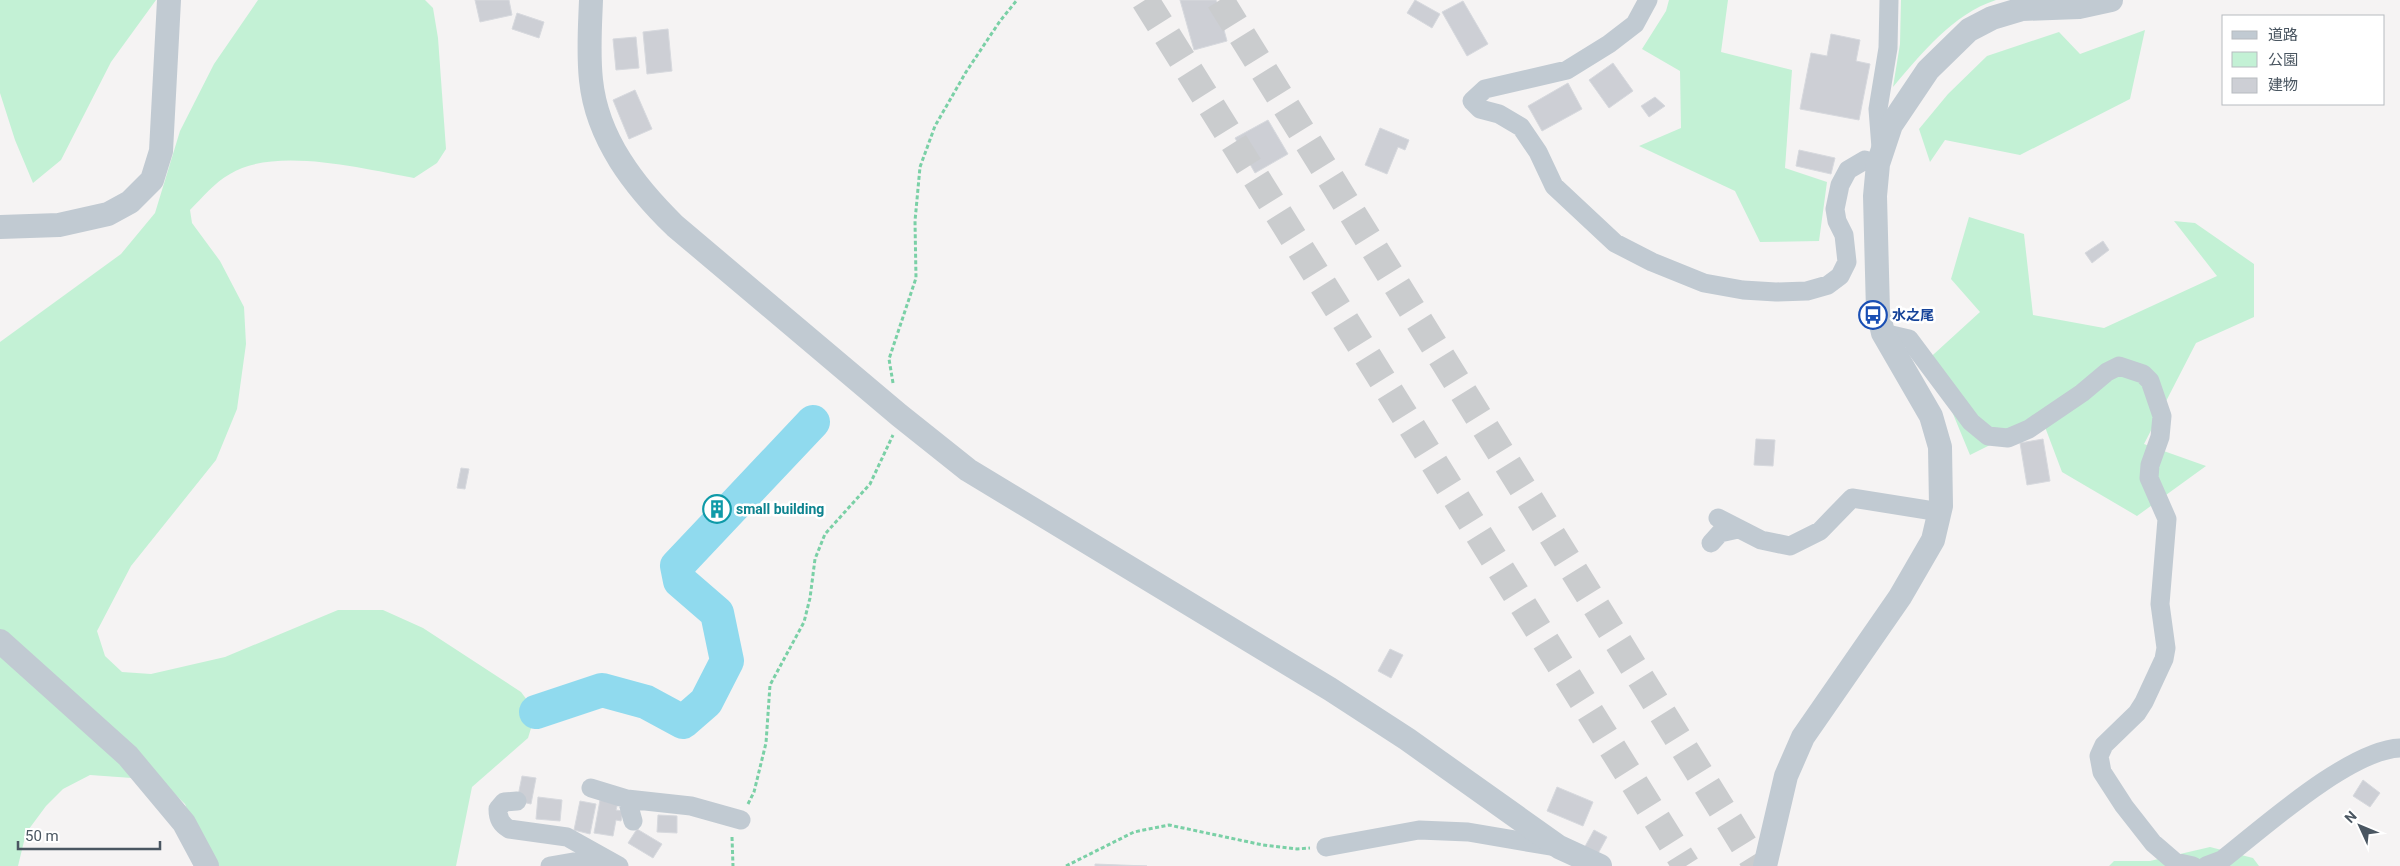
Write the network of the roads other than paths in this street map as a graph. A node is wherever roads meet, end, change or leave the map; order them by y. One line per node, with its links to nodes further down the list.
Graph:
1 (169, 0): 7 (street)
2 (591, 0): 21 (street)
3 (1648, 0): 6 (street)
4 (1889, 0): 6 (street)
5 (2111, 0): 6 (street)
6 (1880, 159): 8 (street)
7 (0, 227)
8 (1883, 333): 9 (street); 27 (street)
9 (1940, 512): 11 (street); 26 (street)
10 (1718, 518): 11 (street)
11 (1738, 528): 12 (street)
12 (1711, 543)
13 (0, 641): 22 (street)
14 (2400, 748): 28 (street)
15 (591, 788): 16 (street)
16 (627, 799): 18 (street); 19 (street)
17 (517, 801): 24 (street)
18 (633, 820)
19 (741, 820)
20 (1326, 847): 21 (street)
21 (1559, 847): 25 (street)
22 (207, 866)
23 (550, 866): 24 (street)
24 (617, 866)
25 (1600, 866)
26 (1765, 866)
27 (2193, 866)
28 (2206, 866)

